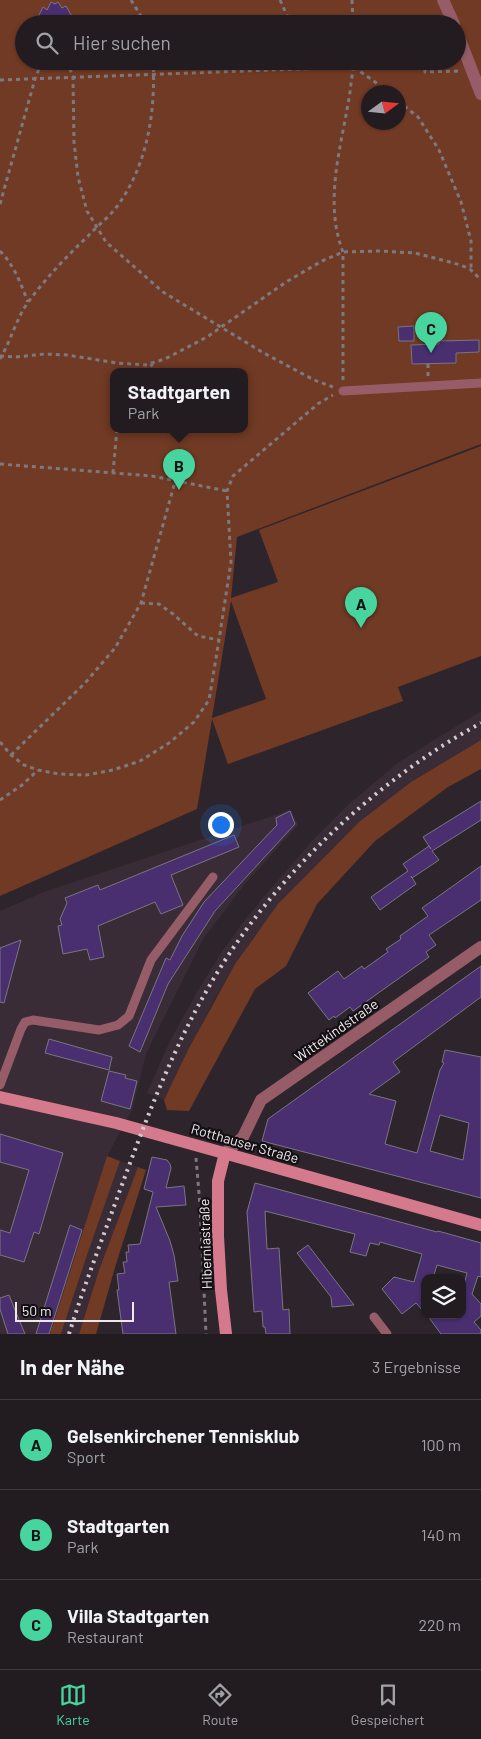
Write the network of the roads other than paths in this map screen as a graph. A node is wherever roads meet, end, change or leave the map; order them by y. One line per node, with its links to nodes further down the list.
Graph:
1 (447, 3): 2 (street)
2 (451, 15)
3 (466, 55): 4 (street)
4 (481, 94)
5 (481, 383): 6 (lane)
6 (343, 390)
7 (213, 877): 9 (lane)
8 (481, 948): 11 (street, Wittekindstraße)
9 (0, 1085)
10 (0, 1097): 11 (main road, Rotthauser Straße)
11 (224, 1153): 12 (main road, Rotthauser Straße); 14 (main road, Hiberniastraße)
12 (481, 1223)
13 (374, 1317): 15 (lane)
14 (226, 1334)
15 (387, 1334)

